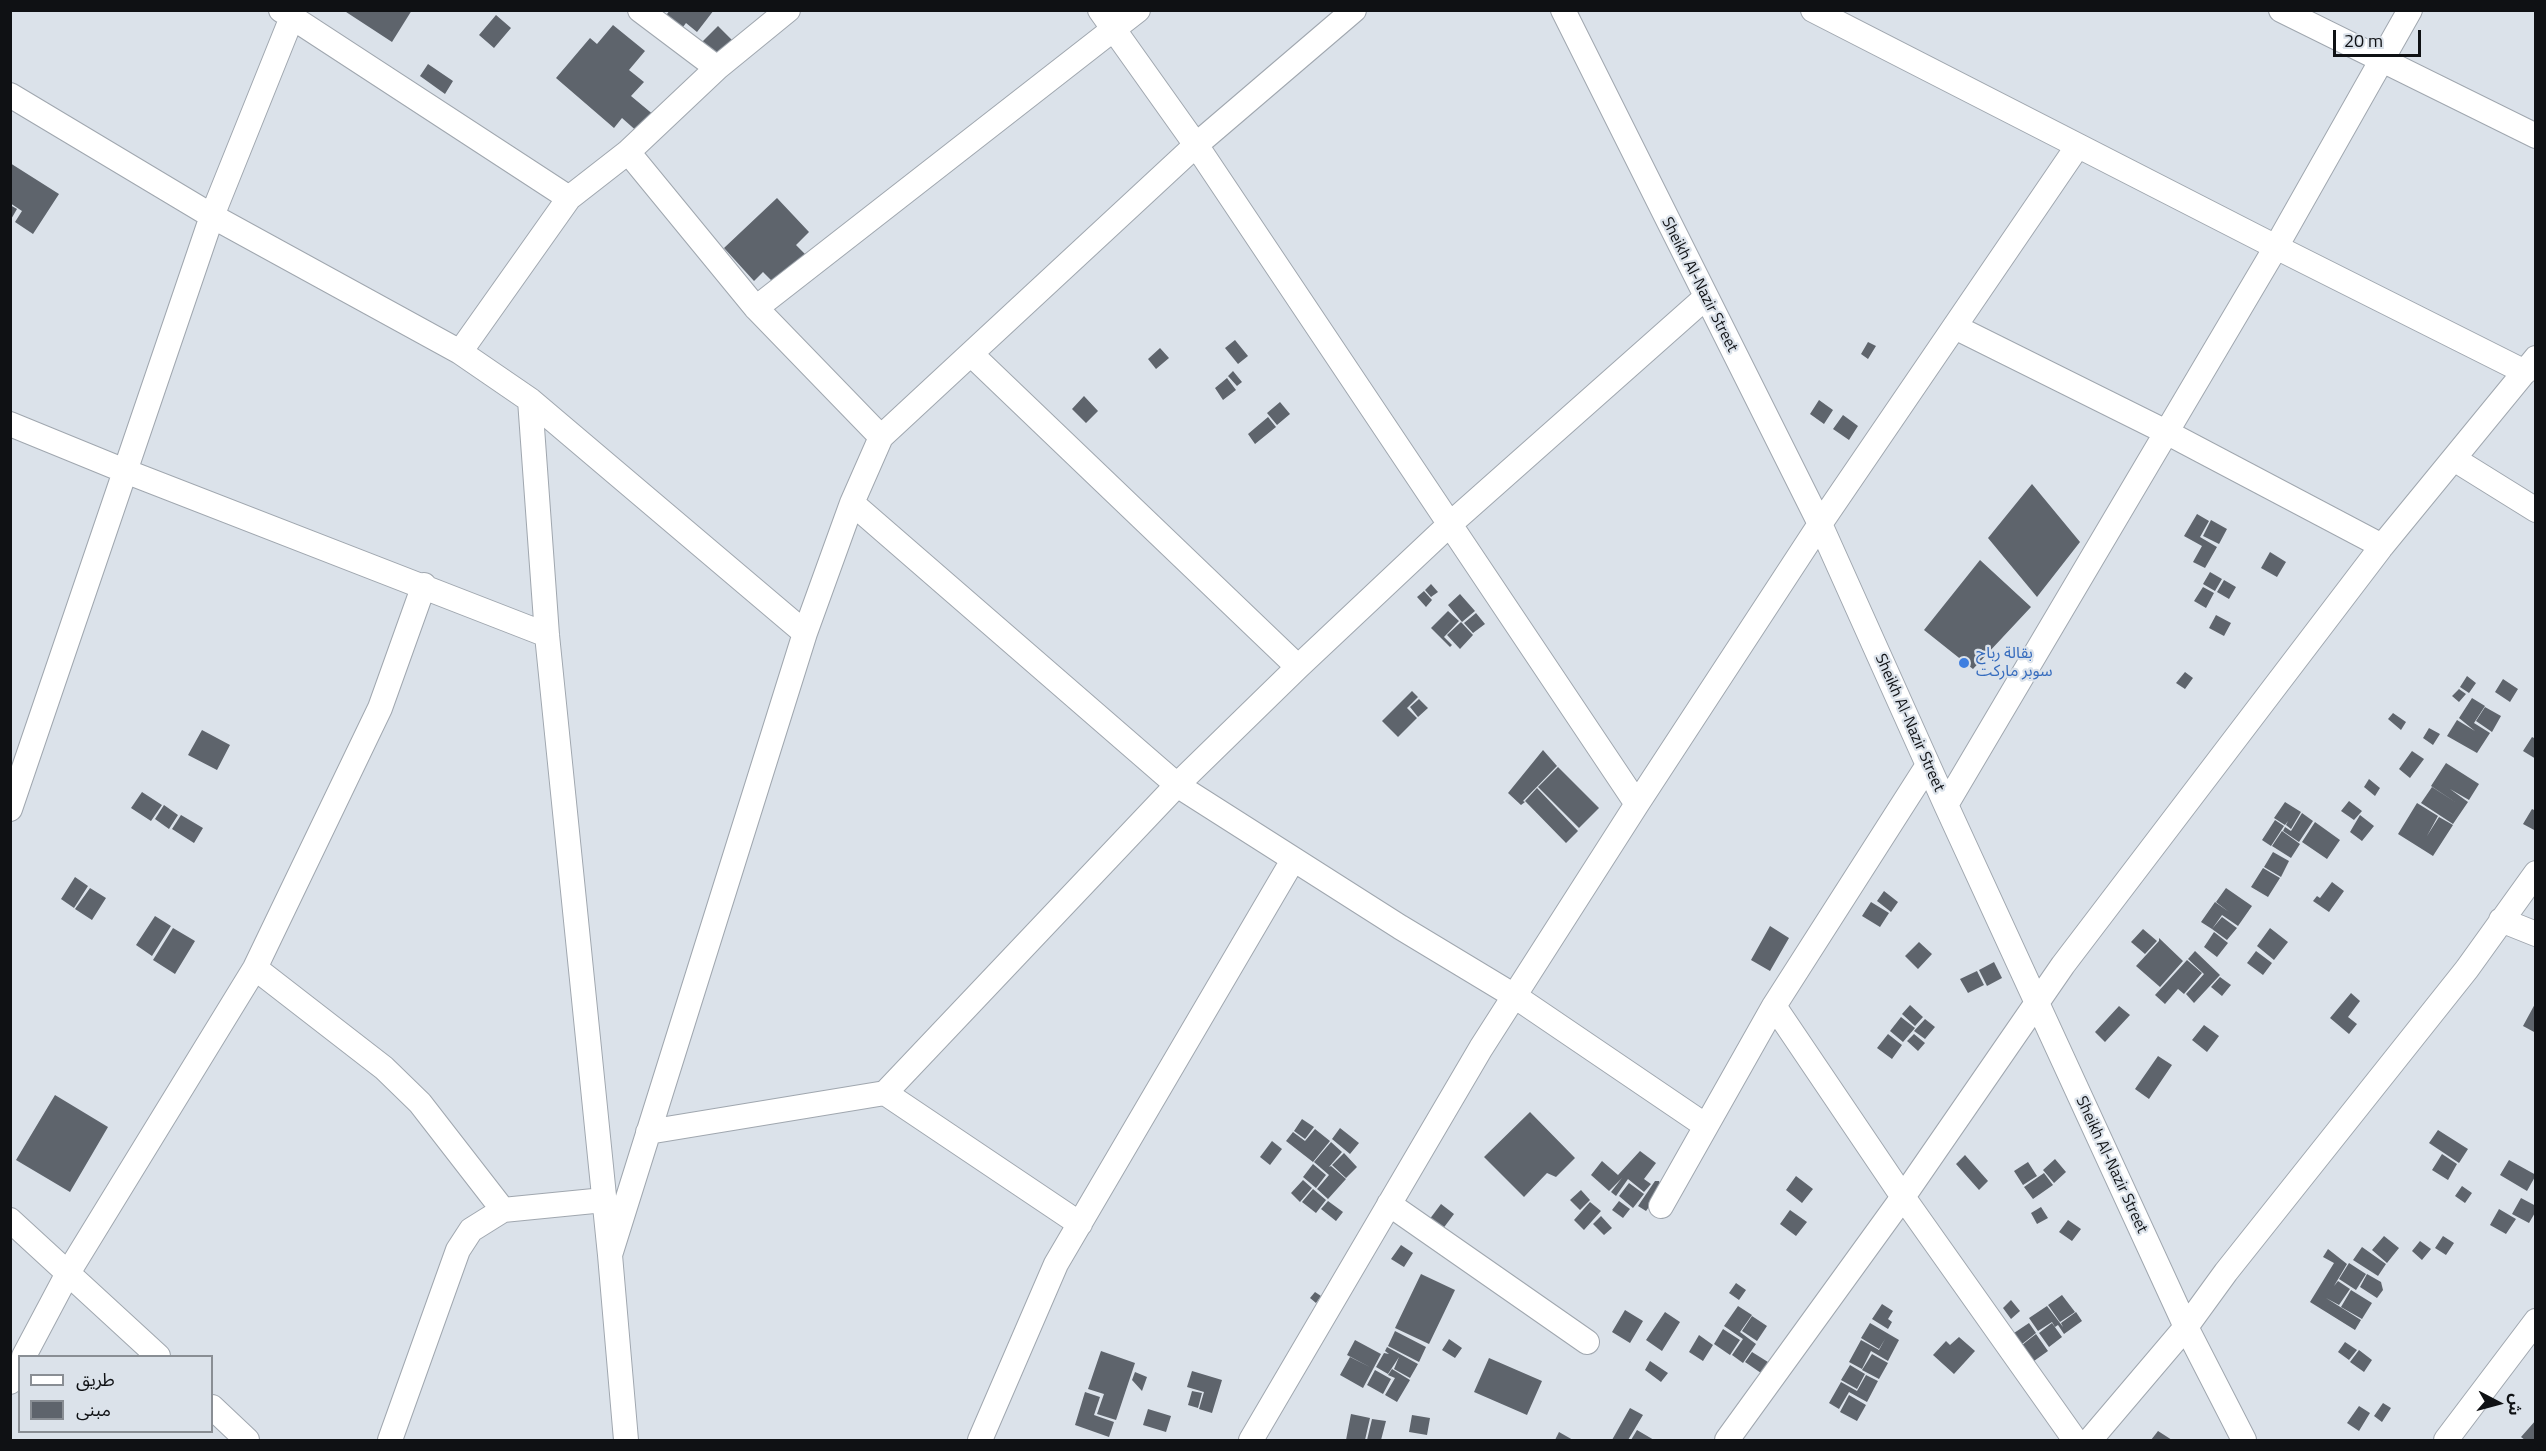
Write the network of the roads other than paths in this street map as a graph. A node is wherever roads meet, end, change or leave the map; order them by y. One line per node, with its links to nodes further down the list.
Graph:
1 (640, 10): 12 (street)
2 (788, 10): 12 (street)
3 (1138, 10): 10 (street)
4 (1354, 10): 15 (street)
5 (1563, 10): 21 (street, Sheikh Al-Nazir Street)
6 (1813, 10): 16 (street)
7 (2282, 10): 11 (street)
8 (2410, 10): 11 (street)
9 (287, 14): 18 (street); 19 (street)
10 (1107, 20): 15 (street); 22 (street)
11 (2381, 60): 14 (street); 20 (street)
12 (717, 68): 17 (street)
13 (10, 95): 19 (street)
14 (2535, 136)
15 (1196, 145): 25 (street); 36 (street)
16 (2078, 147): 20 (street); 23 (street)
17 (628, 152): 18 (street); 22 (street)
18 (568, 198): 24 (street)
19 (212, 216): 24 (street); 32 (street)
20 (2276, 248): 26 (street); 29 (street)
21 (1705, 298): 35 (street, Sheikh Al-Nazir Street); 36 (street)
22 (756, 308): 30 (street)
23 (1955, 327): 29 (street); 35 (street)
24 (460, 352): 27 (street)
25 (971, 354): 30 (street); 41 (street)
26 (2530, 365): 31 (street)
27 (530, 400): 39 (street); 40 (street)
28 (10, 424): 32 (street)
29 (2166, 432): 37 (street); 45 (street)
30 (881, 437): 33 (street)
31 (2454, 459): 34 (street); 37 (street)
32 (125, 471): 38 (street); 46 (street)
33 (852, 503): 39 (street); 43 (street)
34 (2535, 510)
35 (1820, 524): 42 (street, Sheikh Al-Nazir Street); 44 (street)
36 (1449, 525): 41 (street); 44 (street)
37 (2382, 546): 53 (street)
38 (424, 585): 40 (street); 51 (street)
39 (805, 633): 57 (street)
40 (547, 635): 59 (street)
41 (1298, 667): 43 (street)
42 (1928, 765): 45 (street, Sheikh Al-Nazir Street); 54 (street)
43 (1178, 785): 47 (street); 55 (street)
44 (1636, 804): 52 (street)
45 (1946, 805): 53 (street, Sheikh Al-Nazir Street)
46 (10, 809)
47 (1293, 860): 52 (street); 64 (street)
48 (2535, 873): 49 (street)
49 (2502, 920): 50 (street); 68 (street)
50 (2535, 934)
51 (255, 968): 62 (street); 66 (street)
52 (1516, 997): 56 (street); 60 (street)
53 (2037, 1004): 58 (street); 68 (street, Sheikh Al-Nazir Street)
54 (1774, 1006): 56 (street); 58 (street)
55 (885, 1094): 57 (street); 64 (street)
56 (1706, 1126): 61 (street)
57 (648, 1132): 65 (street)
58 (1903, 1197): 80 (street); 81 (street)
59 (604, 1200): 62 (street); 65 (street)
60 (1389, 1204): 69 (street); 79 (street)
61 (1661, 1206)
62 (503, 1210): 76 (street)
63 (10, 1220): 66 (street)
64 (1080, 1224): 78 (street)
65 (610, 1255): 77 (street)
66 (68, 1273): 70 (street); 71 (street)
67 (2535, 1322): 84 (street)
68 (2186, 1327): 82 (street); 83 (street, Sheikh Al-Nazir Street)
69 (1587, 1342)
70 (25, 1355)
71 (157, 1355)
72 (18, 1368): 73 (street)
73 (10, 1382)
74 (213, 1408): 75 (street)
75 (247, 1440)
76 (390, 1440)
77 (626, 1440)
78 (980, 1440)
79 (1251, 1440)
80 (1727, 1440)
81 (2074, 1440)
82 (2090, 1440)
83 (2244, 1440)
84 (2446, 1440)

